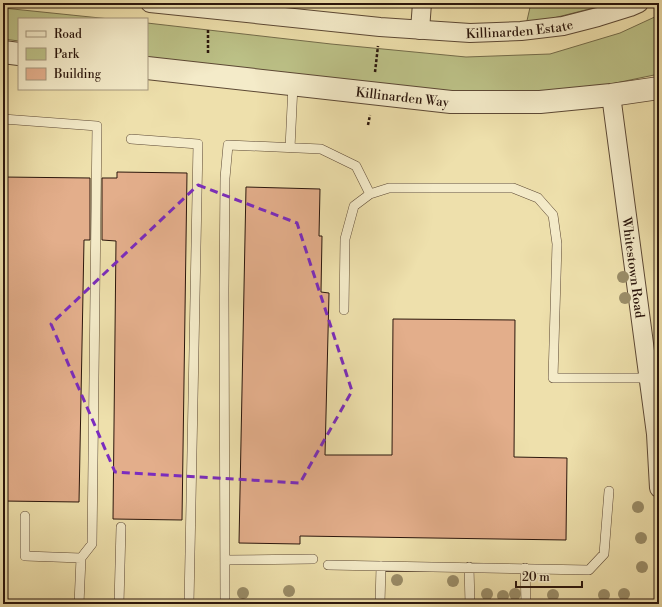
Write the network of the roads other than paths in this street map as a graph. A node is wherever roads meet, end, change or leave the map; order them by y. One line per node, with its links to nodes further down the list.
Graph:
1 (150, 3): 4 (street, Killinarden Estate)
2 (422, 3): 5 (street)
3 (639, 3): 5 (street, Killinarden Estate)
4 (259, 9): 5 (street, Killinarden Estate)
5 (420, 30)
6 (3, 52): 7 (street)
7 (18, 54)
8 (148, 68): 9 (street, Killinarden Way)
9 (293, 85): 11 (street, Killinarden Way); 14 (lane)
10 (659, 88): 11 (street, Killinarden Way)
11 (611, 95): 17 (street, Whitestown Road)
12 (3, 119): 23 (lane)
13 (131, 139): 32 (lane)
14 (290, 148): 15 (lane); 25 (lane)
15 (370, 194): 16 (lane); 17 (lane)
16 (344, 310)
17 (649, 378): 18 (street, Whitestown Road)
18 (657, 434): 19 (street, Whitestown Road)
19 (659, 488)
20 (609, 492): 29 (lane)
21 (25, 516): 23 (lane)
22 (120, 528): 31 (lane)
23 (81, 558): 30 (lane)
24 (313, 559): 25 (lane)
25 (225, 560): 33 (lane)
26 (328, 565): 27 (lane)
27 (380, 566): 28 (lane); 34 (lane)
28 (469, 567): 29 (lane); 35 (lane)
29 (525, 568): 36 (lane)
30 (79, 604)
31 (119, 604)
32 (190, 604)
33 (225, 604)
34 (380, 604)
35 (470, 604)
36 (526, 604)

